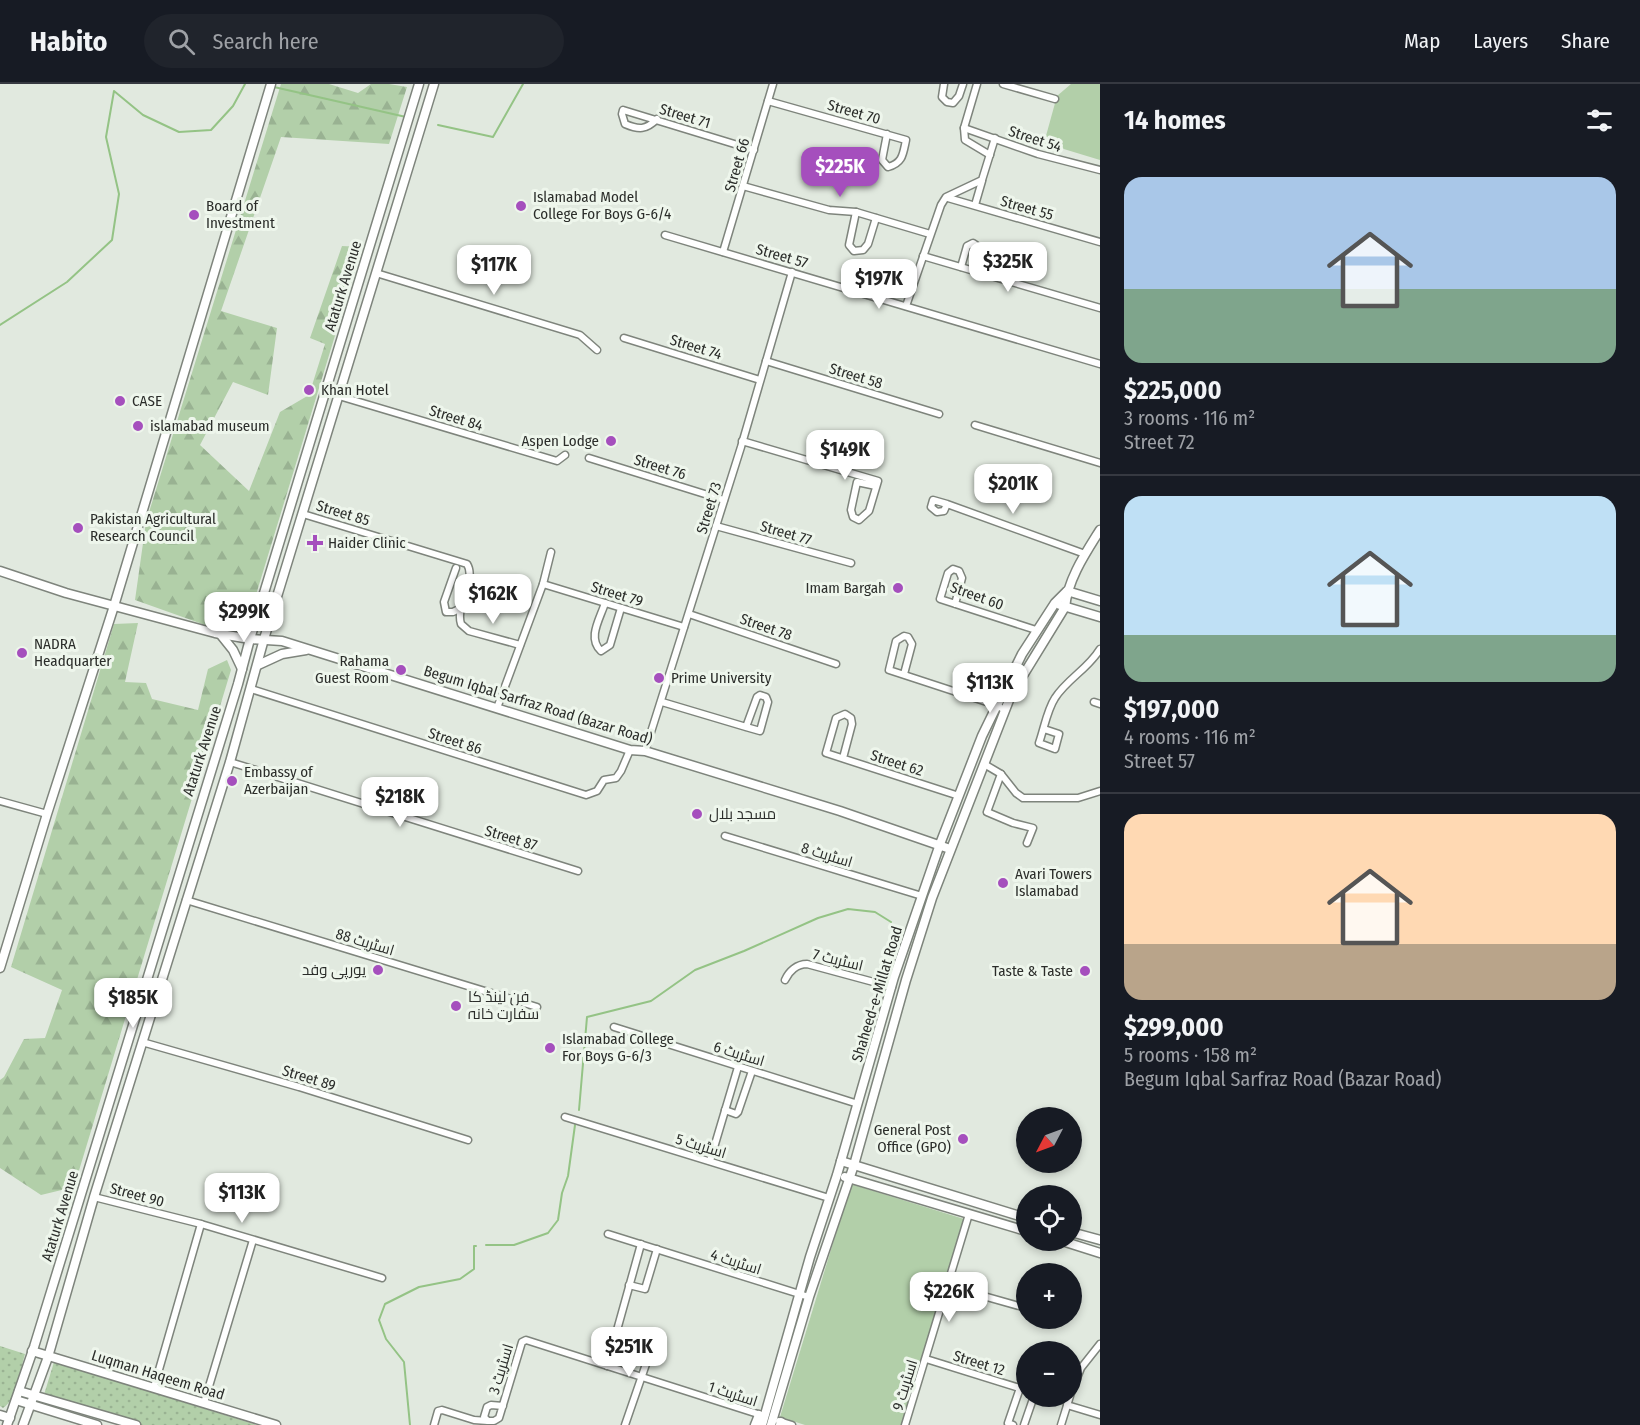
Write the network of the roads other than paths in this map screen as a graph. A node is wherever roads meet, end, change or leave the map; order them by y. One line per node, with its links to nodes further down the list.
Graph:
1 (419, 84): 26 (street, Ataturk Avenue)
2 (434, 84): 28 (street, Ataturk Avenue)
3 (773, 84): 10 (street, Street 66)
4 (944, 84): 5 (street)
5 (963, 84)
6 (977, 84): 12 (street)
7 (1003, 84): 9 (street)
8 (268, 85): 66 (street)
9 (1055, 99)
10 (768, 101): 13 (street, Street 70); 15 (street, Street 66)
11 (657, 119): 11 (street, Street 71); 15 (street, Street 71)
12 (964, 128): 14 (street, Street 54); 16 (street)
13 (887, 134): 13 (street, Street 70)
14 (994, 138): 16 (street); 17 (street, Street 54)
15 (754, 150): 19 (street, Street 66)
16 (990, 155): 18 (street)
17 (1100, 170)
18 (982, 180): 20 (street); 21 (street)
19 (743, 186): 22 (street); 29 (street, Street 66)
20 (946, 197): 21 (street, Street 55); 24 (street)
21 (975, 205): 27 (street, Street 55)
22 (856, 212): 23 (street); 23 (street)
23 (876, 218): 24 (street)
24 (930, 234): 30 (street)
25 (665, 235): 29 (street, Street 57)
26 (371, 241): 28 (street); 75 (street, Ataturk Avenue)
27 (1100, 242)
28 (385, 244): 34 (street, Ataturk Avenue)
29 (723, 252): 33 (street, Street 57)
30 (923, 256): 31 (street); 35 (street)
31 (961, 267): 32 (street); 32 (street)
32 (974, 271): 36 (street)
33 (792, 272): 35 (street, Street 57); 39 (street, Street 73)
34 (376, 273): 38 (street); 42 (street, Ataturk Avenue)
35 (906, 306): 40 (street, Street 57)
36 (1100, 308)
37 (624, 338): 41 (street, Street 74)
38 (597, 350)
39 (766, 361): 41 (street, Street 73); 43 (street, Street 58)
40 (1100, 364)
41 (760, 380): 45 (street, Street 73)
42 (339, 396): 46 (street, Street 84); 52 (street, Ataturk Avenue)
43 (939, 414)
44 (975, 425): 48 (street)
45 (742, 441): 49 (street); 50 (street, Street 73)
46 (565, 455)
47 (589, 458): 50 (street, Street 76)
48 (1100, 463)
49 (876, 486): 49 (street)
50 (724, 500): 53 (street, Street 73)
51 (947, 504): 56 (street)
52 (303, 514): 69 (street, Street 85); 76 (street, Ataturk Avenue)
53 (716, 526): 57 (street, Street 77); 70 (street, Street 73)
54 (1100, 530): 56 (street, Shaheed-e-Millat Road)
55 (551, 552): 60 (street)
56 (1085, 554): 61 (street, Shaheed-e-Millat Road)
57 (850, 563)
58 (456, 567): 69 (street)
59 (0, 571): 66 (street, Begum Iqbal Sarfraz Road (Bazar Road))
60 (543, 584): 63 (street, Street 79); 77 (street)
61 (1066, 591): 62 (street); 64 (street, Shaheed-e-Millat Road); 67 (street, Shaheed-e-Millat Road)
62 (1100, 601)
63 (605, 603): 68 (street, Street 79); 68 (street)
64 (1054, 603): 67 (street); 73 (street, Shaheed-e-Millat Road)
65 (955, 604): 65 (street, Street 60); 73 (street, Street 60)
66 (114, 606): 74 (street, Begum Iqbal Sarfraz Road (Bazar Road)); 100 (street)
67 (1065, 607): 71 (street); 88 (street, Shaheed-e-Millat Road)
68 (621, 608): 72 (street, Street 79)
69 (459, 609): 77 (street)
70 (689, 614): 72 (street, Street 73); 80 (street, Street 78)
71 (1100, 617)
72 (684, 627): 85 (street, Street 73)
73 (1036, 630): 86 (street, Shaheed-e-Millat Road)
74 (220, 634): 75 (street, Begum Iqbal Sarfraz Road (Bazar Road)); 82 (street)
75 (250, 639): 76 (street, Begum Iqbal Sarfraz Road (Bazar Road)); 82 (street, Ataturk Avenue)
76 (264, 639): 78 (street, Begum Iqbal Sarfraz Road (Bazar Road)); 81 (street, Ataturk Avenue)
77 (520, 645): 87 (street)
78 (310, 649): 81 (street); 87 (street, Begum Iqbal Sarfraz Road (Bazar Road))
79 (1100, 649): 90 (street)
80 (836, 664)
81 (258, 665): 84 (street, Ataturk Avenue)
82 (242, 670): 114 (street, Ataturk Avenue)
83 (904, 674): 83 (street); 86 (street)
84 (251, 689): 91 (street, Street 86); 94 (street, Ataturk Avenue)
85 (662, 702): 89 (street); 92 (street, Street 73)
86 (996, 705): 88 (street); 98 (street, Shaheed-e-Millat Road)
87 (497, 708): 91 (street, Begum Iqbal Sarfraz Road (Bazar Road))
88 (1005, 710): 95 (street, Shaheed-e-Millat Road)
89 (746, 727): 89 (street)
90 (1044, 729)
91 (630, 750): 92 (street, Begum Iqbal Sarfraz Road (Bazar Road))
92 (645, 751): 103 (street, Begum Iqbal Sarfraz Road (Bazar Road))
93 (843, 758): 93 (street, Street 62); 98 (street, Street 62)
94 (230, 762): 105 (street, Street 87); 107 (street, Ataturk Avenue)
95 (984, 764): 96 (street); 104 (street, Shaheed-e-Millat Road)
96 (1001, 774): 97 (street); 102 (street)
97 (1100, 791)
98 (959, 796): 103 (street, Shaheed-e-Millat Road)
99 (0, 801): 100 (street)
100 (47, 814): 108 (street)
101 (725, 836): 106 (street, اسٹریٹ 8)
102 (1027, 843)
103 (940, 844): 104 (street, Begum Iqbal Sarfraz Road (Bazar Road)); 106 (street, Shaheed-e-Millat Road)
104 (950, 849): 111 (street, Shaheed-e-Millat Road)
105 (578, 871)
106 (922, 896): 109 (street, Shaheed-e-Millat Road)
107 (186, 900): 113 (street, اسٹریٹ 88); 115 (street, Ataturk Avenue)
108 (0, 968)
109 (894, 977): 111 (street); 112 (street, Shaheed-e-Millat Road)
110 (785, 980): 112 (street, اسٹریٹ 7)
111 (906, 980): 126 (street, Shaheed-e-Millat Road)
112 (892, 987): 120 (street, Shaheed-e-Millat Road)
113 (537, 1007)
114 (138, 1009): 115 (street); 154 (street, Ataturk Avenue)
115 (152, 1013): 117 (street, Ataturk Avenue)
116 (614, 1028): 118 (street, اسٹریٹ 6)
117 (142, 1042): 123 (street, Street 89); 131 (street, Ataturk Avenue)
118 (738, 1066): 119 (street, اسٹریٹ 6); 121 (street)
119 (752, 1071): 120 (street, اسٹریٹ 6); 121 (street)
120 (858, 1104): 125 (street, Shaheed-e-Millat Road)
121 (725, 1110): 124 (street)
122 (565, 1117): 124 (street, اسٹریٹ 5)
123 (468, 1140)
124 (710, 1161): 132 (street, اسٹریٹ 5)
125 (841, 1161): 126 (street); 127 (street, Shaheed-e-Millat Road)
126 (854, 1165): 128 (street, Shaheed-e-Millat Road); 129 (street)
127 (837, 1175): 128 (street); 132 (street, Shaheed-e-Millat Road)
128 (849, 1178): 130 (street); 149 (street, Shaheed-e-Millat Road)
129 (914, 1183): 130 (street); 134 (street)
130 (910, 1196): 133 (street)
131 (94, 1197): 135 (street, Street 90); 155 (street, Ataturk Avenue)
132 (829, 1198): 148 (street, Shaheed-e-Millat Road)
133 (969, 1214): 136 (street); 147 (street, اسٹریٹ 9)
134 (1016, 1215)
135 (201, 1224): 139 (street, Street 90); 160 (street)
136 (1016, 1228)
137 (608, 1234): 141 (street, اسٹریٹ 4)
138 (1082, 1235): 140 (street)
139 (253, 1240): 145 (street, Street 90); 164 (street)
140 (1099, 1240)
141 (641, 1244): 143 (street, اسٹریٹ 4); 146 (street)
142 (1082, 1247): 144 (street)
143 (657, 1249): 146 (street); 148 (street, اسٹریٹ 4)
144 (1100, 1253)
145 (382, 1278)
146 (629, 1285): 157 (street)
147 (948, 1286): 150 (street); 156 (street, اسٹریٹ 9)
148 (799, 1294): 149 (street, اسٹریٹ 4); 173 (street, Shaheed-e-Millat Road)
149 (809, 1297): 173 (street, Shaheed-e-Millat Road)
150 (1016, 1306)
151 (655, 1338): 159 (street)
152 (523, 1340): 157 (street, اسٹریٹ 1); 166 (street, اسٹریٹ 3)
153 (1100, 1344): 158 (street)
154 (32, 1352): 155 (street, Luqman Haqeem Road); 162 (street, Ataturk Avenue)
155 (48, 1357): 160 (street, Luqman Haqeem Road); 163 (street, Ataturk Avenue)
156 (926, 1359): 161 (street, Street 12); 183 (street, اسٹریٹ 9)
157 (607, 1366): 159 (street, اسٹریٹ 1)
158 (1082, 1367)
159 (643, 1378): 173 (street, اسٹریٹ 1); 180 (street)
160 (154, 1387): 164 (street, Luqman Haqeem Road)
161 (1016, 1387)
162 (18, 1395): 163 (street); 174 (street, Ataturk Avenue)
163 (32, 1400): 175 (street, Ataturk Avenue); 176 (street); 177 (street)
164 (204, 1403): 178 (street, Luqman Haqeem Road)
165 (1016, 1405): 184 (street)
166 (503, 1406): 172 (street, اسٹریٹ 3); 172 (street, اسٹریٹ 3)
167 (1030, 1407): 185 (street)
168 (1066, 1407): 186 (street)
169 (1074, 1407): 171 (street)
170 (0, 1415): 174 (street)
171 (1100, 1415)
172 (488, 1421): 179 (street)
173 (770, 1421): 181 (street, Shaheed-e-Millat Road); 182 (street, اسٹریٹ 1)
174 (9, 1422)
175 (23, 1425)
176 (97, 1425)
177 (136, 1425)
178 (276, 1425)
179 (434, 1425)
180 (625, 1425)
181 (755, 1425)
182 (792, 1425)
183 (905, 1425)
184 (1013, 1425)
185 (1024, 1425)
186 (1061, 1425)

